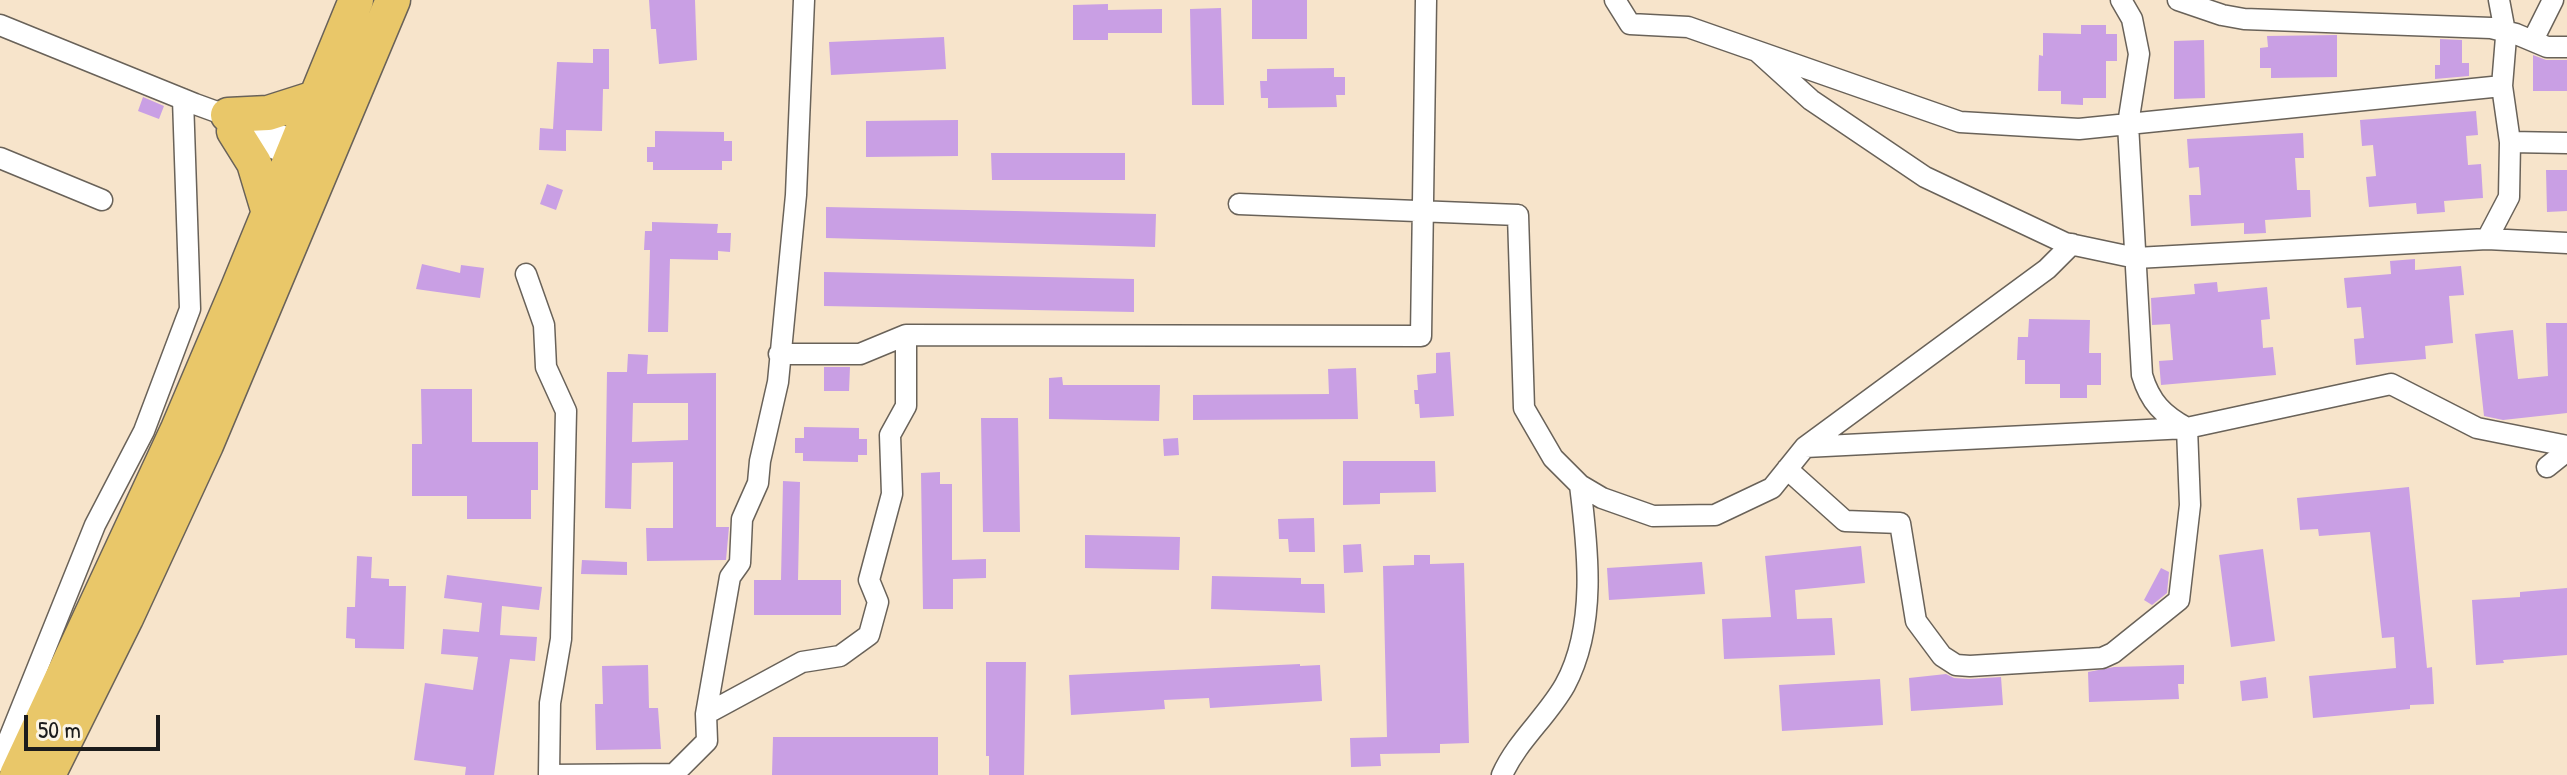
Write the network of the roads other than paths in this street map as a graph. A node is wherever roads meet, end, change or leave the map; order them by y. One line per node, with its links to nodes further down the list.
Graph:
1 (356, 0): 16 (highway)
2 (393, 0): 22 (highway)
3 (804, 0): 34 (street)
4 (1426, 0): 26 (street)
5 (1615, 0): 14 (street)
6 (2121, 0): 19 (street)
7 (2178, 0): 11 (street)
8 (2499, 0): 11 (street)
9 (2553, 0): 12 (street)
10 (0, 25): 17 (street)
11 (2505, 31): 12 (street); 15 (street)
12 (2533, 40): 13 (street)
13 (2567, 47)
14 (1758, 52): 19 (street); 30 (street)
15 (2502, 86): 19 (street); 20 (street)
16 (315, 98): 18 (highway); 22 (highway)
17 (189, 101): 18 (street); 42 (street)
18 (231, 123): 22 (street); 27 (highway)
19 (2128, 124): 31 (street)
20 (2510, 142): 21 (street); 28 (street)
21 (2567, 143)
22 (310, 155): 27 (highway); 45 (highway)
23 (0, 158): 24 (street)
24 (102, 200)
25 (1239, 204): 26 (street)
26 (1423, 211): 33 (street); 40 (street)
27 (269, 213): 44 (highway)
28 (2487, 239): 29 (street); 31 (street)
29 (2567, 243)
30 (2072, 244): 31 (street); 36 (street)
31 (2136, 258): 35 (street)
32 (526, 274): 43 (street)
33 (906, 335): 34 (street); 41 (street)
34 (779, 354): 41 (street)
35 (2187, 428): 36 (street); 37 (street); 39 (street)
36 (1805, 447): 39 (street)
37 (2567, 448): 38 (street)
38 (2547, 467)
39 (1787, 469): 40 (street)
40 (1580, 485): 46 (street)
41 (706, 714): 43 (street)
42 (0, 761)
43 (549, 774)
44 (17, 775)
45 (48, 775)
46 (1502, 775)

